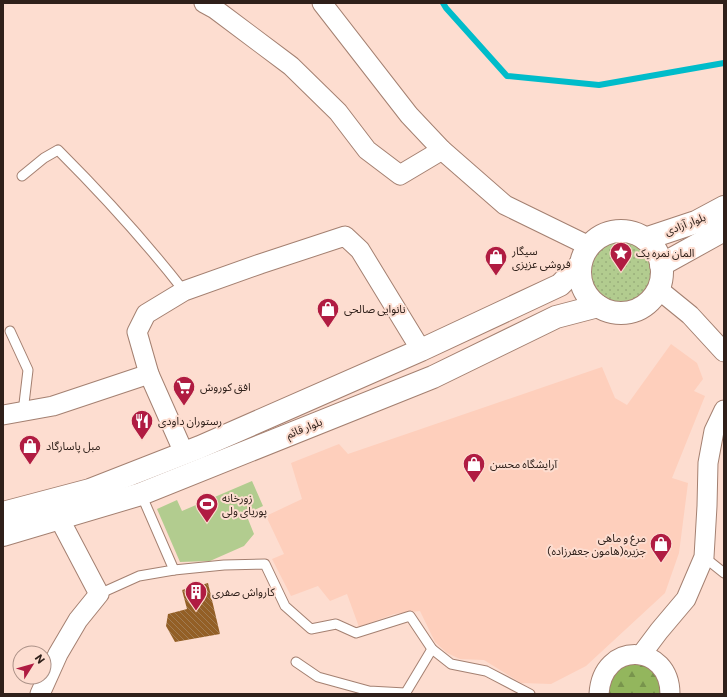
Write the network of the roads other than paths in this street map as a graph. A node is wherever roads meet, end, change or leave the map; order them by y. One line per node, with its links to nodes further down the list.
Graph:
1 (204, 3): 3 (street)
2 (322, 3): 3 (street)
3 (442, 150): 8 (street)
4 (22, 176): 12 (lane)
5 (724, 207): 7 (main road, بلوار آزادی)
6 (724, 230): 10 (main road, بلوار آزادی)
7 (645, 239): 8 (main road); 10 (main road)
8 (589, 246): 9 (main road)
9 (580, 265): 13 (main road); 15 (main road, بلوار قائم)
10 (661, 265): 11 (main road)
11 (658, 289): 13 (main road); 16 (street)
12 (184, 291): 15 (street); 17 (street)
13 (598, 306): 22 (main road, بلوار قائم)
14 (10, 331): 19 (lane)
15 (421, 350): 21 (main road, بلوار قائم)
16 (723, 350)
17 (149, 374): 19 (street); 21 (street)
18 (724, 410): 26 (street)
19 (23, 412): 20 (street)
20 (3, 415)
21 (184, 453): 23 (main road, بلوار قائم)
22 (140, 494): 23 (main road, بلوار قائم); 27 (lane)
23 (67, 509): 24 (main road, بلوار قائم); 25 (main road, بلوار قائم); 29 (street)
24 (3, 513)
25 (3, 535)
26 (704, 557): 28 (lane); 31 (street)
27 (174, 570): 29 (lane); 30 (lane)
28 (724, 573)
29 (99, 594): 33 (street)
30 (432, 649): 34 (lane); 35 (lane)
31 (641, 655): 36 (street); 37 (street)
32 (296, 662): 34 (lane)
33 (40, 694)
34 (405, 694)
35 (530, 694)
36 (598, 694)
37 (670, 694)

